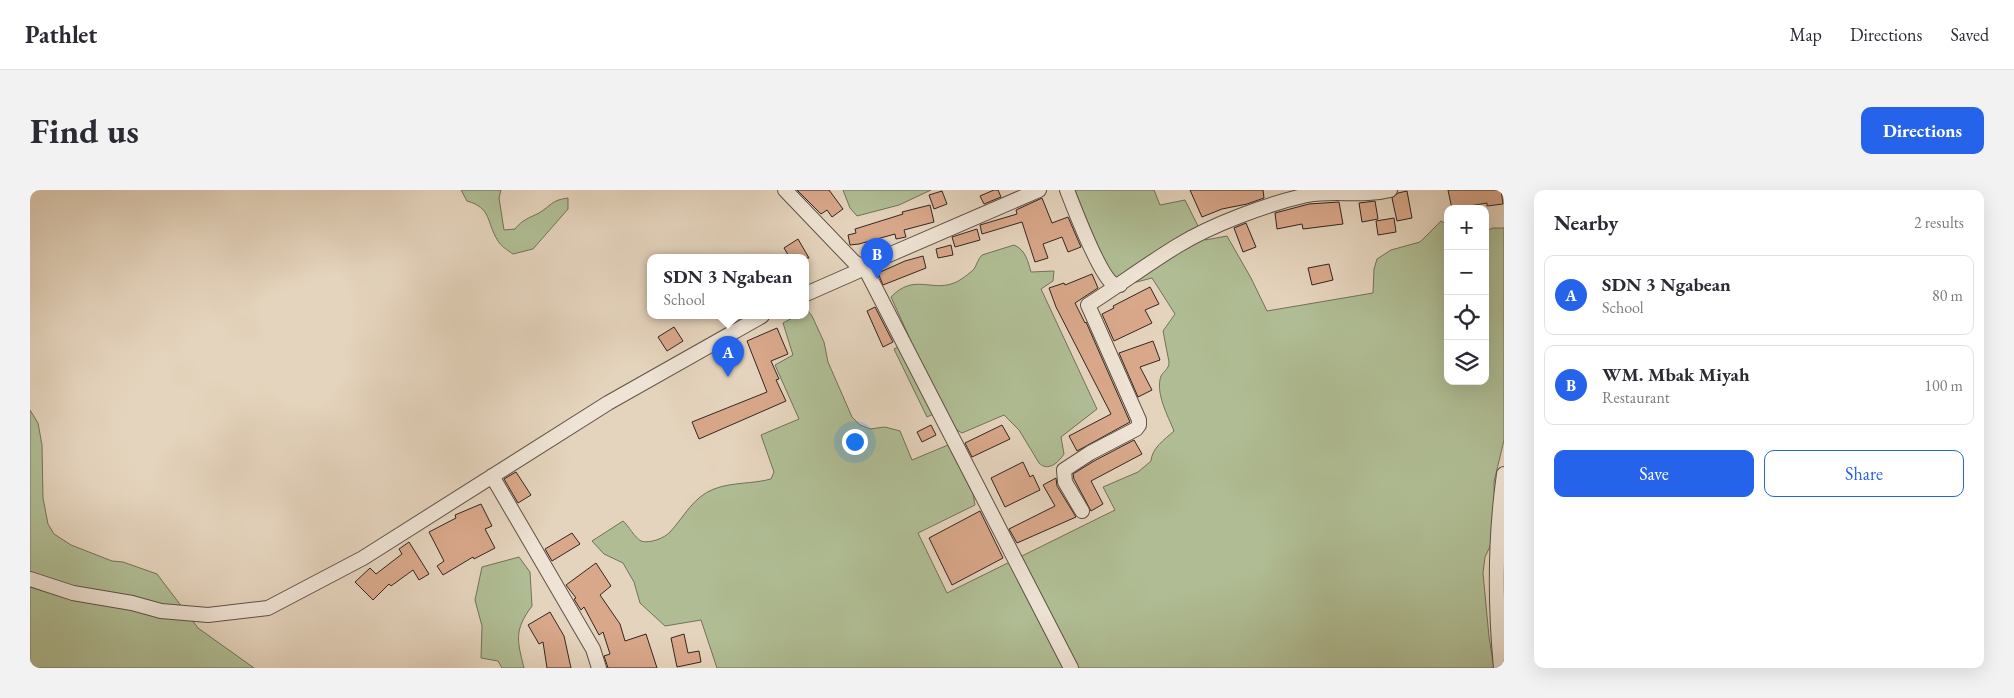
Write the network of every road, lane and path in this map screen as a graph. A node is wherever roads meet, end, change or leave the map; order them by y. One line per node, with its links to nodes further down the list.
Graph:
1 (785, 190): 5 (street)
2 (1039, 190): 5 (street)
3 (1067, 190): 6 (street)
4 (1390, 190): 6 (street)
5 (865, 268): 7 (street); 14 (street)
6 (1120, 285): 11 (street)
7 (809, 293)
8 (757, 319): 10 (street)
9 (1504, 474): 15 (street)
10 (492, 476): 12 (street); 13 (street)
11 (1082, 511)
12 (30, 579)
13 (600, 668)
14 (1071, 668)
15 (1500, 668)

